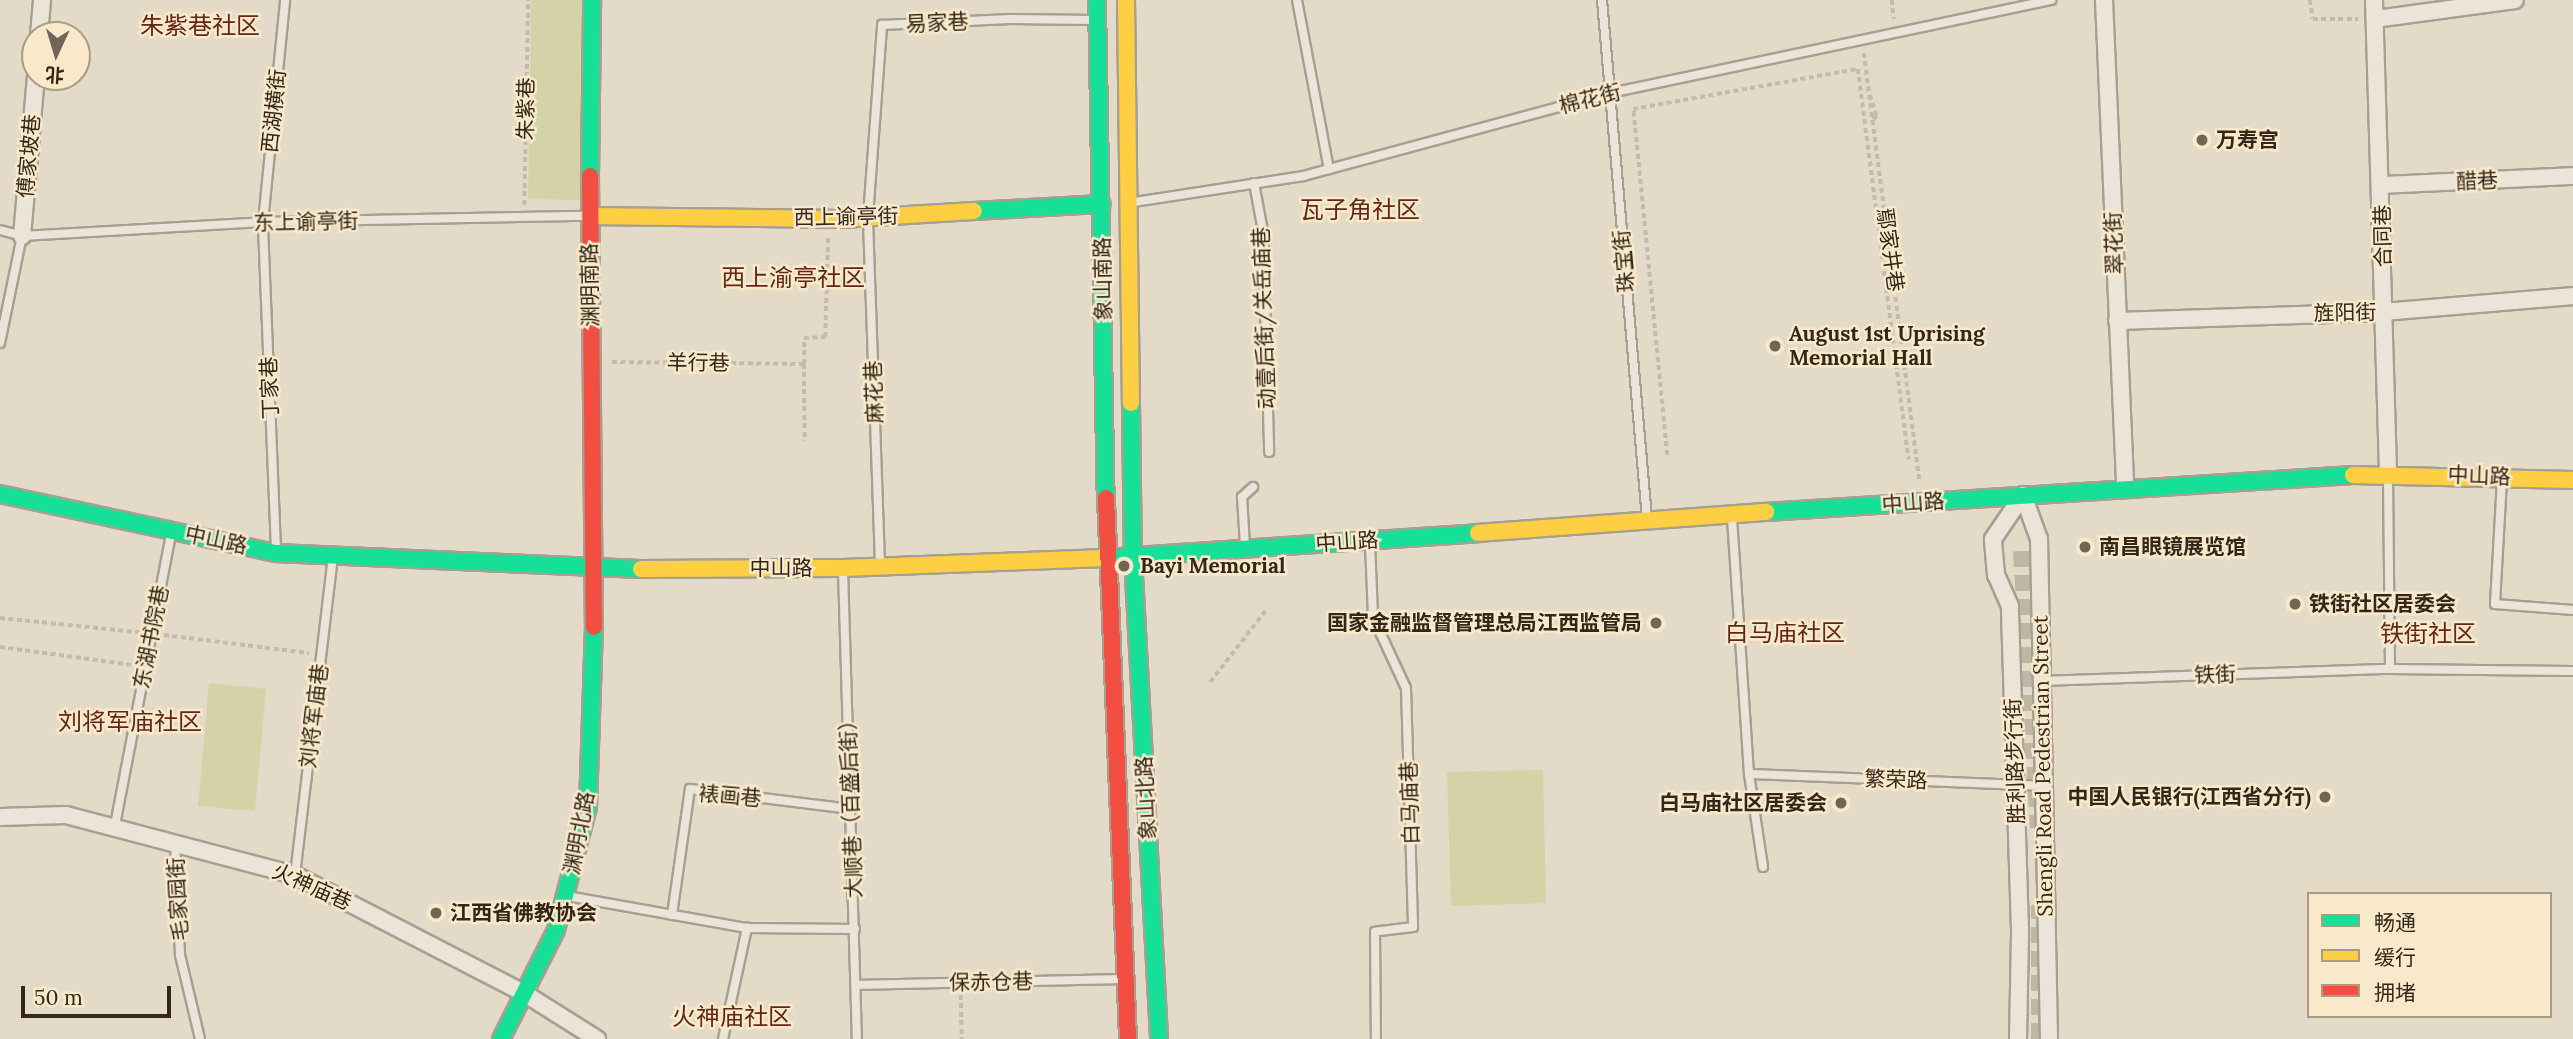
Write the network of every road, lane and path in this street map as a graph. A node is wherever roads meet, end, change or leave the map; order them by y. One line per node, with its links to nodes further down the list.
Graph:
1 (42, 0): 17 (street)
2 (285, 0): 32 (lane, 西湖横街)
3 (528, 0): 29 (path, 朱紫巷)
4 (592, 0): 28 (main road, 渊明南路)
5 (1097, 0): 16 (main road, 象山南路)
6 (1126, 0): 26 (main road, 象山南路)
7 (1297, 0): 22 (lane)
8 (1602, 0): 21 (lane, 珠宝街)
9 (1892, 0): 18 (path)
10 (2051, 0): 18 (lane, 棉花街)
11 (2104, 0): 37 (street, 翠花街)
12 (2310, 0): 15 (path)
13 (2374, 0): 15 (street, 合同巷)
14 (2515, 0): 15 (street)
15 (2375, 19): 25 (street, 合同巷)
16 (1099, 20): 27 (main road, 象山南路); 30 (lane, 易家巷)
17 (40, 21)
18 (1895, 33): 19 (lane, 棉花街)
19 (1862, 40): 21 (lane, 棉花街); 52 (path, 鄢家井巷)
20 (35, 91): 34 (street, 傅家坡巷)
21 (1610, 93): 22 (lane, 棉花街); 54 (lane, 珠宝街)
22 (1329, 169): 24 (lane, 棉花街)
23 (2573, 176): 25 (street, 醋巷)
24 (1254, 183): 26 (lane, 棉花街); 42 (lane, 动壹后街/关岳庙巷)
25 (2382, 186): 36 (street, 合同巷)
26 (1131, 202): 60 (main road, 象山南路)
27 (1102, 204): 30 (main road, 西上谕亭街); 61 (main road, 象山南路)
28 (589, 216): 29 (lane, 东上谕亭街); 31 (main road, 西上谕亭街); 39 (main road, 渊明南路)
29 (524, 217): 32 (lane, 东上谕亭街)
30 (868, 217): 31 (main road, 西上谕亭街); 62 (lane, 麻花巷)
31 (828, 219): 40 (path)
32 (263, 222): 34 (lane, 东上谕亭街); 58 (lane, 丁家巷)
33 (0, 230): 34 (lane, 东上谕亭街)
34 (22, 236): 38 (lane)
35 (2573, 296): 36 (street, 旌阳街)
36 (2384, 312): 37 (street, 旌阳街); 45 (street, 合同巷)
37 (2118, 321): 49 (street, 翠花街)
38 (0, 343)
39 (592, 362): 40 (path, 羊行巷); 64 (main road, 渊明南路)
40 (804, 364): 41 (path)
41 (805, 441)
42 (1269, 452)
43 (1667, 455): 44 (path)
44 (1909, 460)
45 (2388, 473): 46 (main road, 中山路); 49 (main road, 中山路); 69 (lane)
46 (2503, 477): 47 (main road, 中山路); 66 (lane)
47 (2573, 480)
48 (1252, 487): 57 (lane)
49 (2125, 487): 51 (main road, 中山路)
50 (0, 495): 55 (main road, 中山路)
51 (2023, 495): 52 (main road, 中山路); 71 (street, Shengli Road Pedestrian Street); 74 (street, 胜利路步行街)
52 (1923, 502): 53 (main road, 中山路)
53 (1731, 515): 54 (main road, 中山路); 73 (lane)
54 (1647, 521): 56 (main road, 中山路)
55 (171, 531): 58 (main road, 中山路); 68 (lane, 东湖书院巷)
56 (1370, 541): 57 (main road, 中山路); 98 (lane, 白马庙巷)
57 (1245, 549): 60 (main road, 中山路)
58 (276, 553): 59 (main road, 中山路)
59 (333, 557): 64 (main road, 中山路); 81 (lane, 刘将军庙巷)
60 (1133, 557): 61 (main road, 中山路); 97 (main road, 象山北路)
61 (1107, 558): 62 (main road, 中山路); 86 (main road, 象山北路)
62 (881, 566): 63 (main road, 中山路)
63 (842, 568): 64 (main road, 中山路); 76 (lane, 大顺巷（百盛后街）)
64 (596, 569): 82 (main road, 渊明北路)
65 (1266, 610): 72 (path)
66 (2573, 610)
67 (0, 647): 68 (path)
68 (146, 667): 78 (lane, 东湖书院巷)
69 (2390, 669): 70 (lane, 铁街); 71 (lane, 铁街)
70 (2573, 671)
71 (2040, 681): 75 (street, Shengli Road Pedestrian Street)
72 (1210, 682)
73 (1749, 774): 74 (lane, 繁荣路); 80 (lane)
74 (2015, 785): 75 (lane, 繁荣路); 99 (street, 胜利路步行街)
75 (2043, 786): 100 (street, Shengli Road Pedestrian Street)
76 (851, 809): 83 (lane, 裱画巷); 85 (lane, 大顺巷（百盛后街）)
77 (0, 817): 78 (street, 火神庙巷)
78 (116, 825): 79 (street, 火神庙巷)
79 (175, 841): 81 (street, 火神庙巷); 90 (lane, 毛家园街)
80 (1763, 867)
81 (295, 875): 89 (street, 火神庙巷)
82 (565, 896): 83 (lane); 89 (main road, 渊明北路)
83 (672, 915): 84 (lane)
84 (747, 928): 85 (lane); 93 (lane)
85 (855, 929): 88 (lane, 大顺巷（百盛后街）)
86 (1126, 979): 87 (lane, 保赤仓巷); 96 (main road, 象山北路)
87 (961, 983): 88 (lane, 保赤仓巷); 95 (path)
88 (857, 985): 94 (lane, 大顺巷（百盛后街）)
89 (527, 995): 91 (main road, 渊明北路); 92 (street, 火神庙巷)
90 (200, 1039)
91 (501, 1039)
92 (597, 1039)
93 (723, 1039)
94 (857, 1039)
95 (962, 1039)
96 (1128, 1039)
97 (1159, 1039)
98 (1376, 1039)
99 (2018, 1039)
100 (2049, 1039)

